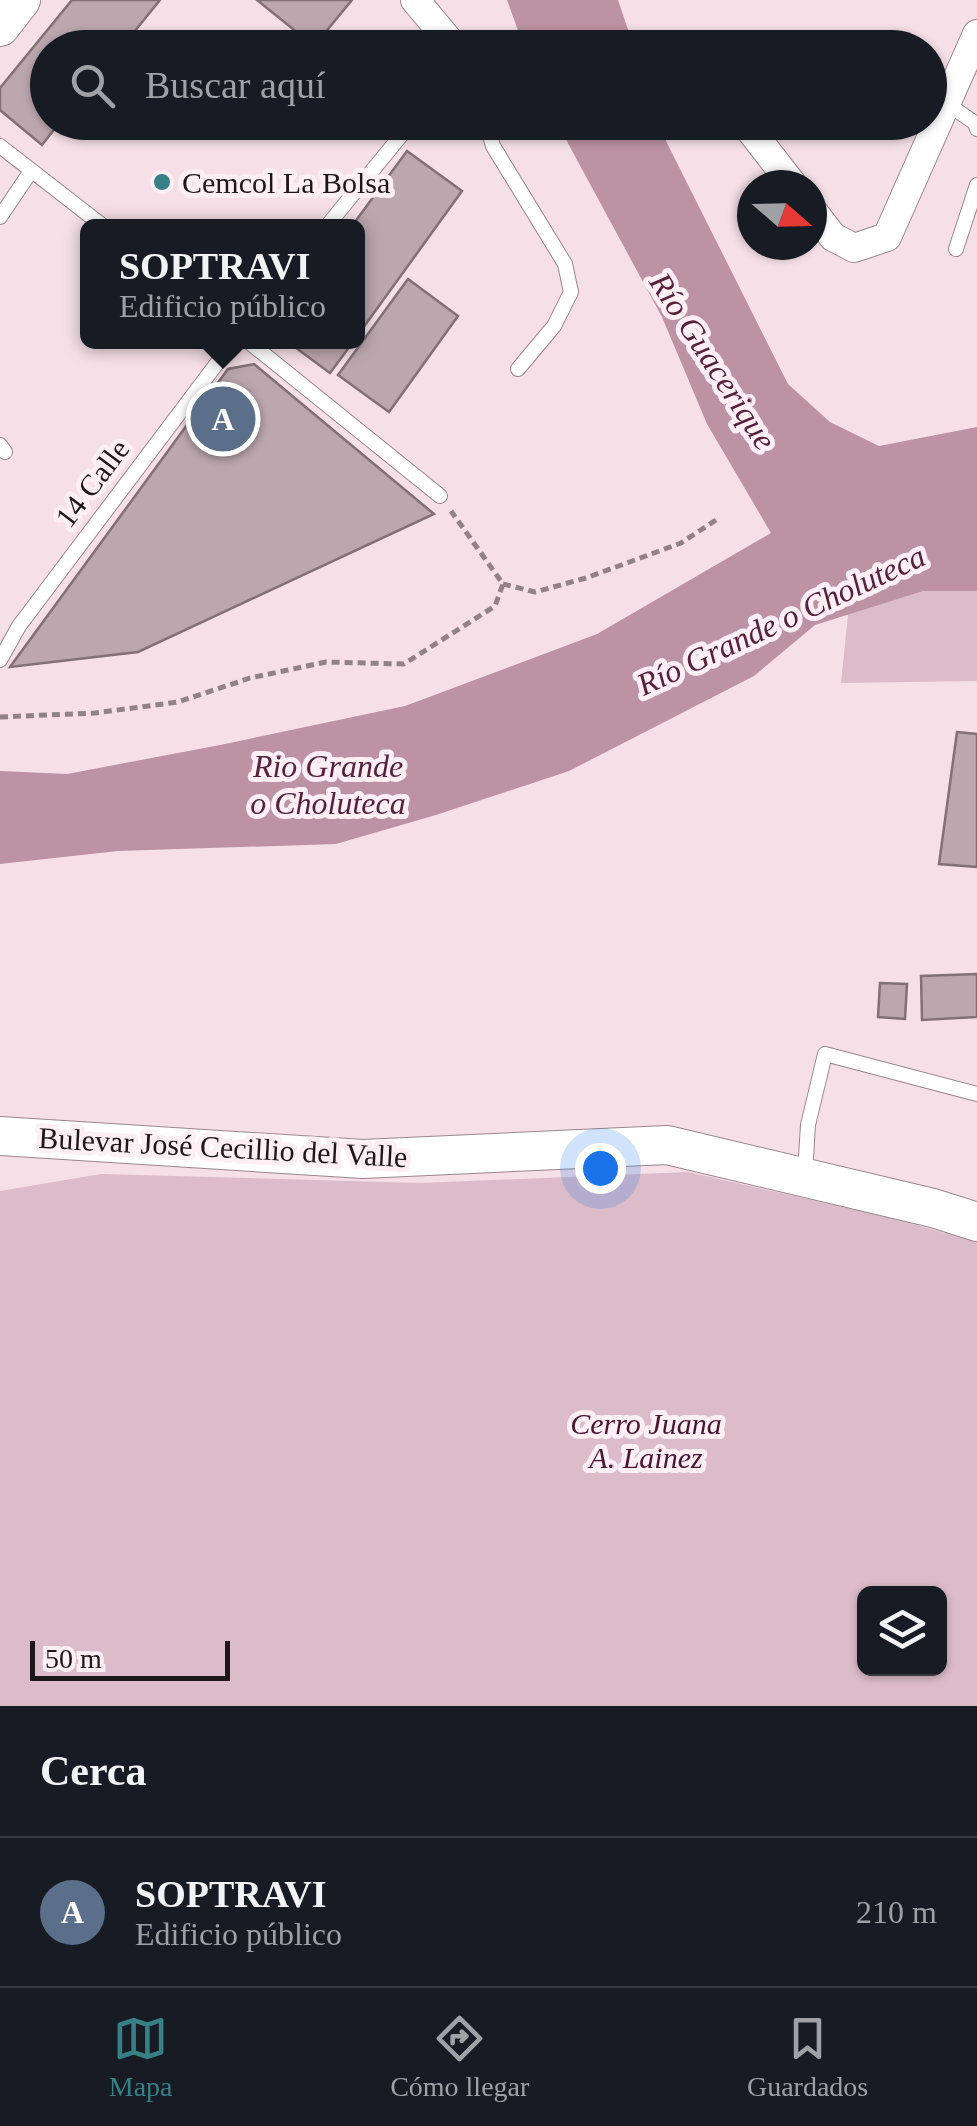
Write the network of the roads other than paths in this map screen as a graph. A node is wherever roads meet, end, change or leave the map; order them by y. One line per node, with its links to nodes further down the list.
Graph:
1 (21, 0): 3 (main road)
2 (415, 0): 4 (street)
3 (0, 27)
4 (440, 30)
5 (975, 45): 6 (street)
6 (947, 101)
7 (947, 104): 8 (lane)
8 (977, 128)
9 (397, 140): 19 (lane)
10 (491, 140): 24 (lane)
11 (758, 140): 14 (street)
12 (930, 140): 20 (street)
13 (0, 146): 15 (lane)
14 (781, 170)
15 (31, 171): 17 (lane); 18 (lane)
16 (977, 185): 21 (lane)
17 (0, 216)
18 (93, 219)
19 (333, 219)
20 (827, 229)
21 (956, 250)
22 (228, 349): 26 (lane, 14 Calle)
23 (258, 349): 25 (lane)
24 (518, 368)
25 (440, 496)
26 (0, 660)
27 (977, 1094): 29 (lane)
28 (0, 1136): 29 (main road, Bulevar José Cecillio del Valle)
29 (804, 1177): 30 (main road, Bulevar José Cecillio del Valle)
30 (977, 1222)

